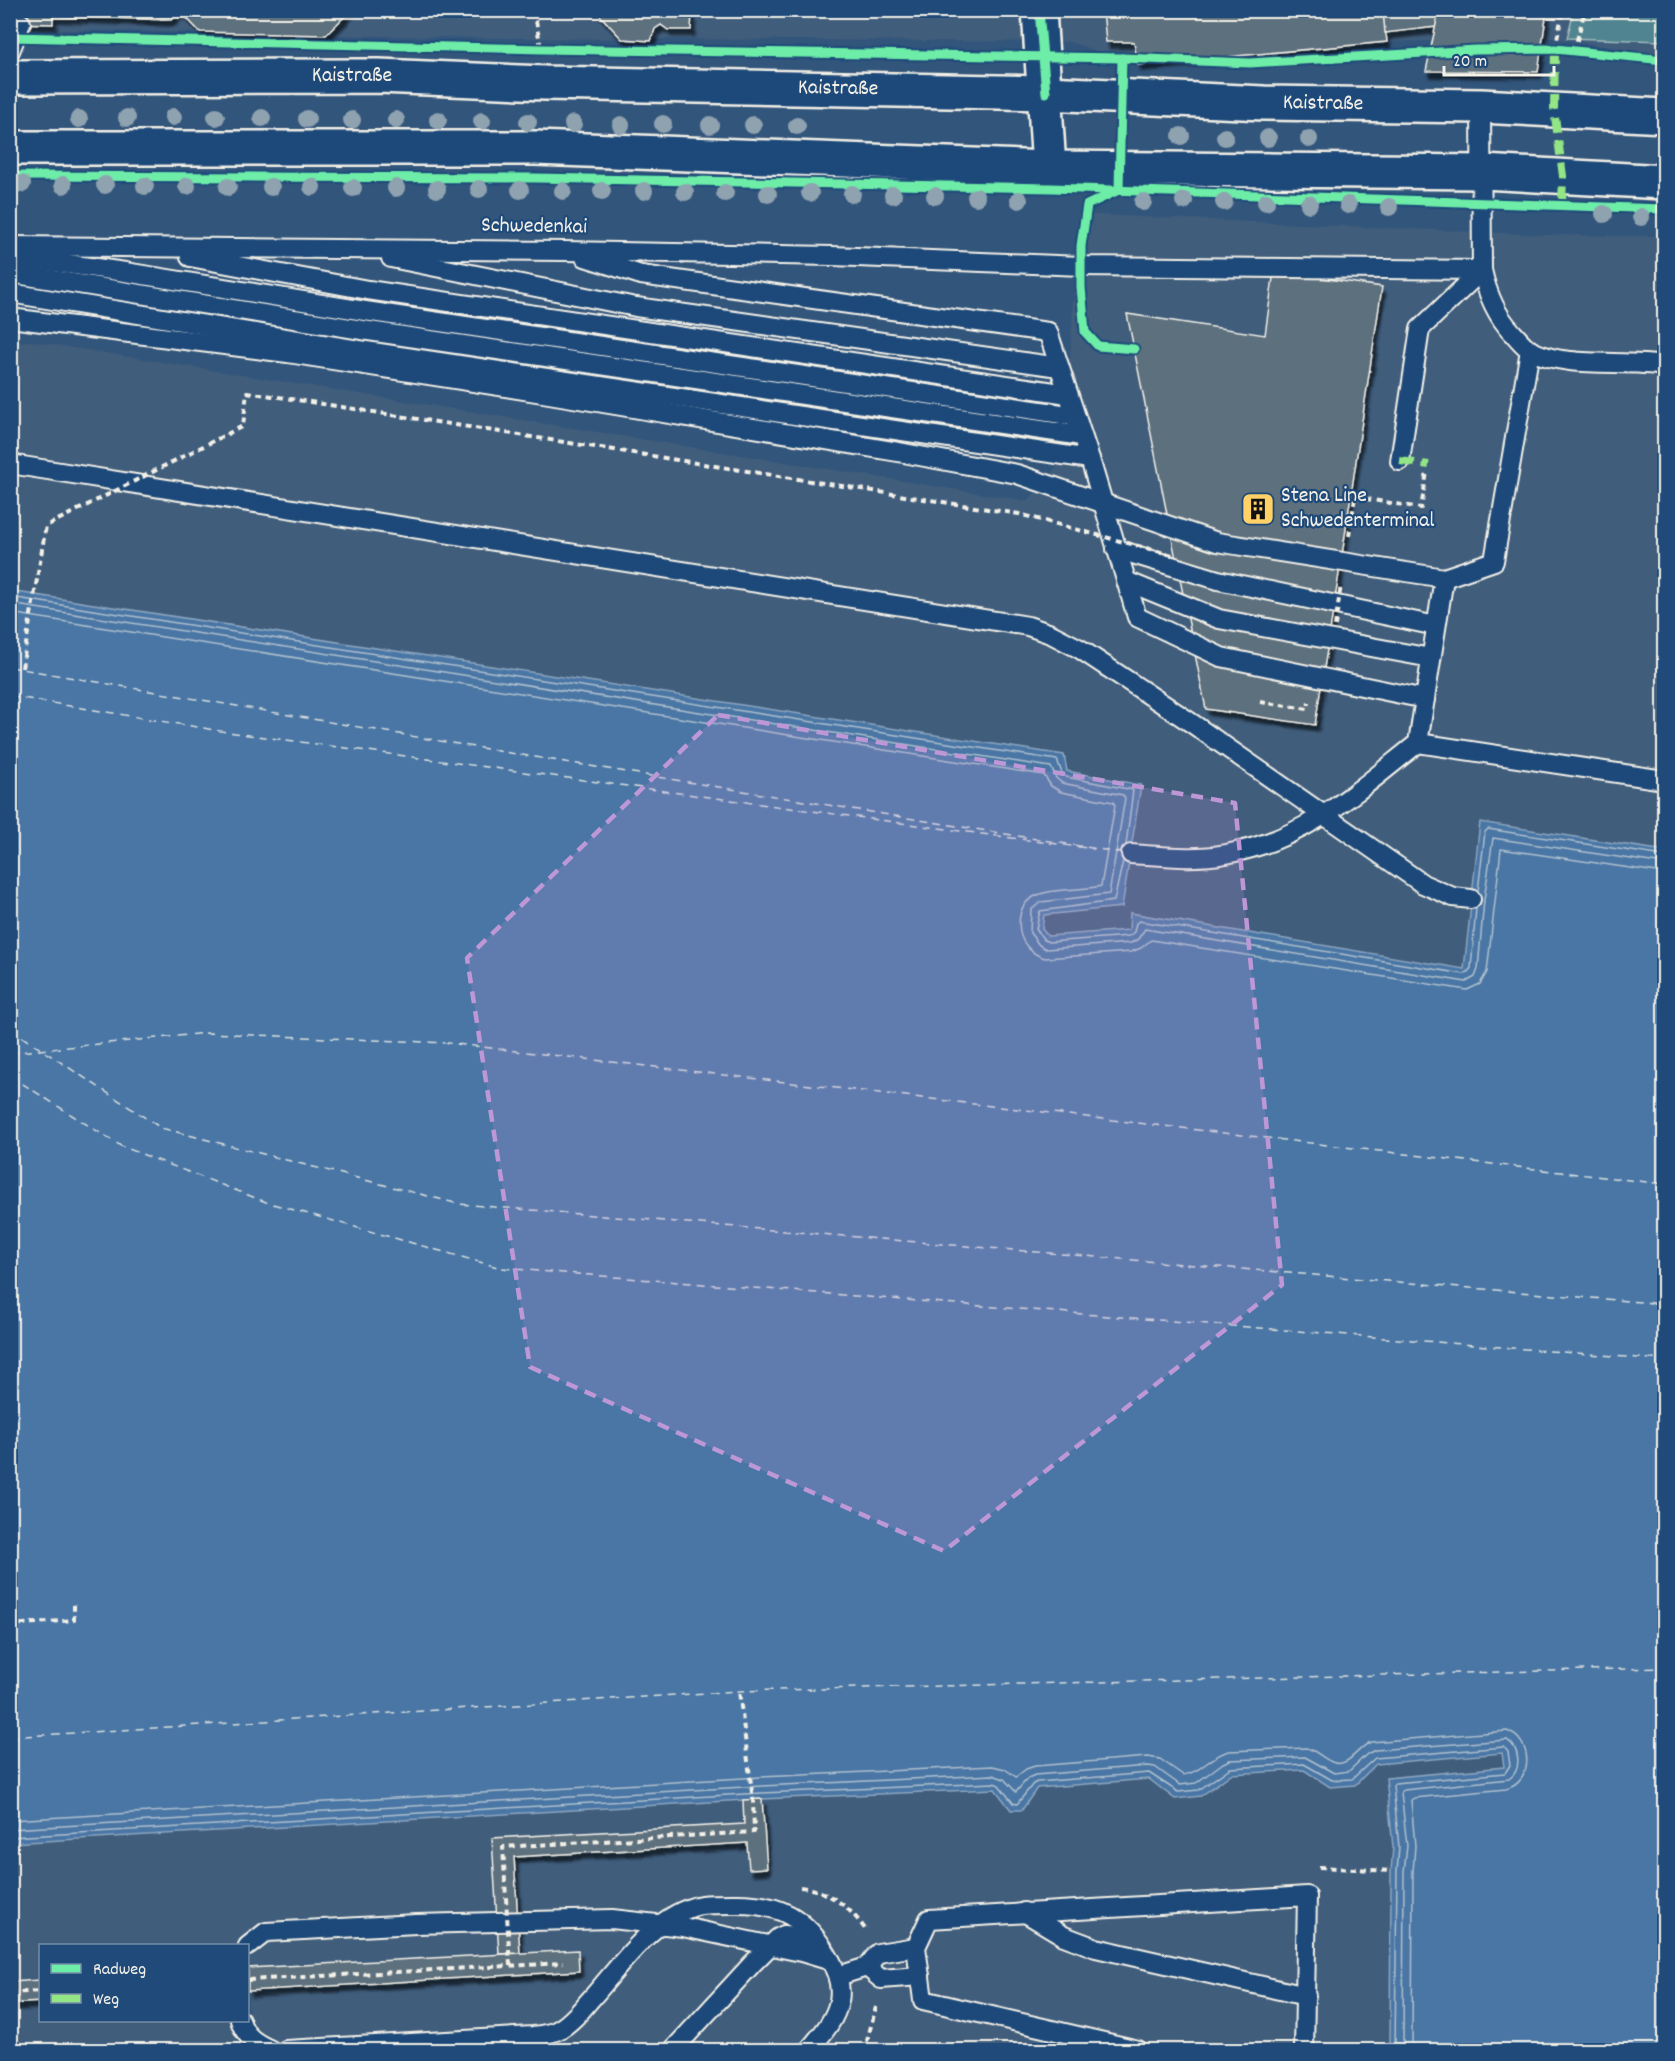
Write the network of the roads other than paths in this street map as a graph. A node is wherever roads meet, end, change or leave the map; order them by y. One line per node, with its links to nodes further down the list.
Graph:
1 (1039, 10): 5 (main road)
2 (21, 23): 3 (lane)
3 (10, 51)
4 (10, 77): 5 (main road, Kaistraße)
5 (1046, 93): 6 (main road, Kaistraße); 9 (main road)
6 (1481, 106): 7 (main road, Kaistraße); 10 (lane)
7 (1665, 116)
8 (10, 148): 9 (main road)
9 (1050, 168): 10 (main road)
10 (1483, 172): 11 (main road); 17 (lane)
11 (1665, 182)
12 (10, 246): 13 (lane, Schwedenkai)
13 (138, 247): 14 (lane, Schwedenkai); 24 (lane)
14 (348, 250): 15 (lane, Schwedenkai); 23 (lane)
15 (564, 251): 17 (lane, Schwedenkai); 23 (lane)
16 (10, 256): 25 (lane)
17 (1482, 270): 21 (lane); 28 (lane)
18 (10, 273): 26 (lane)
19 (10, 293): 27 (lane)
20 (10, 318): 30 (lane)
21 (1530, 350): 22 (lane); 32 (lane)
22 (1665, 366)
23 (1059, 367): 24 (lane)
24 (1068, 394): 25 (lane)
25 (1075, 416): 26 (lane)
26 (1082, 436): 27 (lane)
27 (1090, 459): 30 (lane)
28 (1400, 461)
29 (10, 464): 39 (lane)
30 (1104, 505): 31 (lane); 32 (lane)
31 (1116, 549): 33 (lane); 34 (lane)
32 (1444, 578): 34 (lane)
33 (1126, 581): 35 (lane); 36 (lane)
34 (1436, 626): 35 (lane)
35 (1431, 657): 36 (lane)
36 (1425, 699): 37 (lane)
37 (1418, 743): 38 (lane); 39 (lane)
38 (1665, 780)
39 (1326, 815): 40 (lane); 41 (lane)
40 (1131, 854)
41 (1471, 899)
42 (1024, 1912): 46 (lane); 50 (lane); 50 (lane)
43 (662, 1924): 44 (lane); 45 (lane); 48 (lane); 53 (lane)
44 (249, 1945)
45 (769, 1946): 48 (lane); 54 (lane)
46 (916, 1947): 47 (lane); 49 (lane)
47 (867, 1967): 48 (lane); 49 (lane)
48 (835, 1968): 55 (lane)
49 (920, 1976): 56 (lane)
50 (1306, 1996): 57 (lane)
51 (240, 2022): 52 (lane)
52 (271, 2050)
53 (286, 2050)
54 (673, 2050)
55 (809, 2050)
56 (1138, 2050)
57 (1304, 2050)

